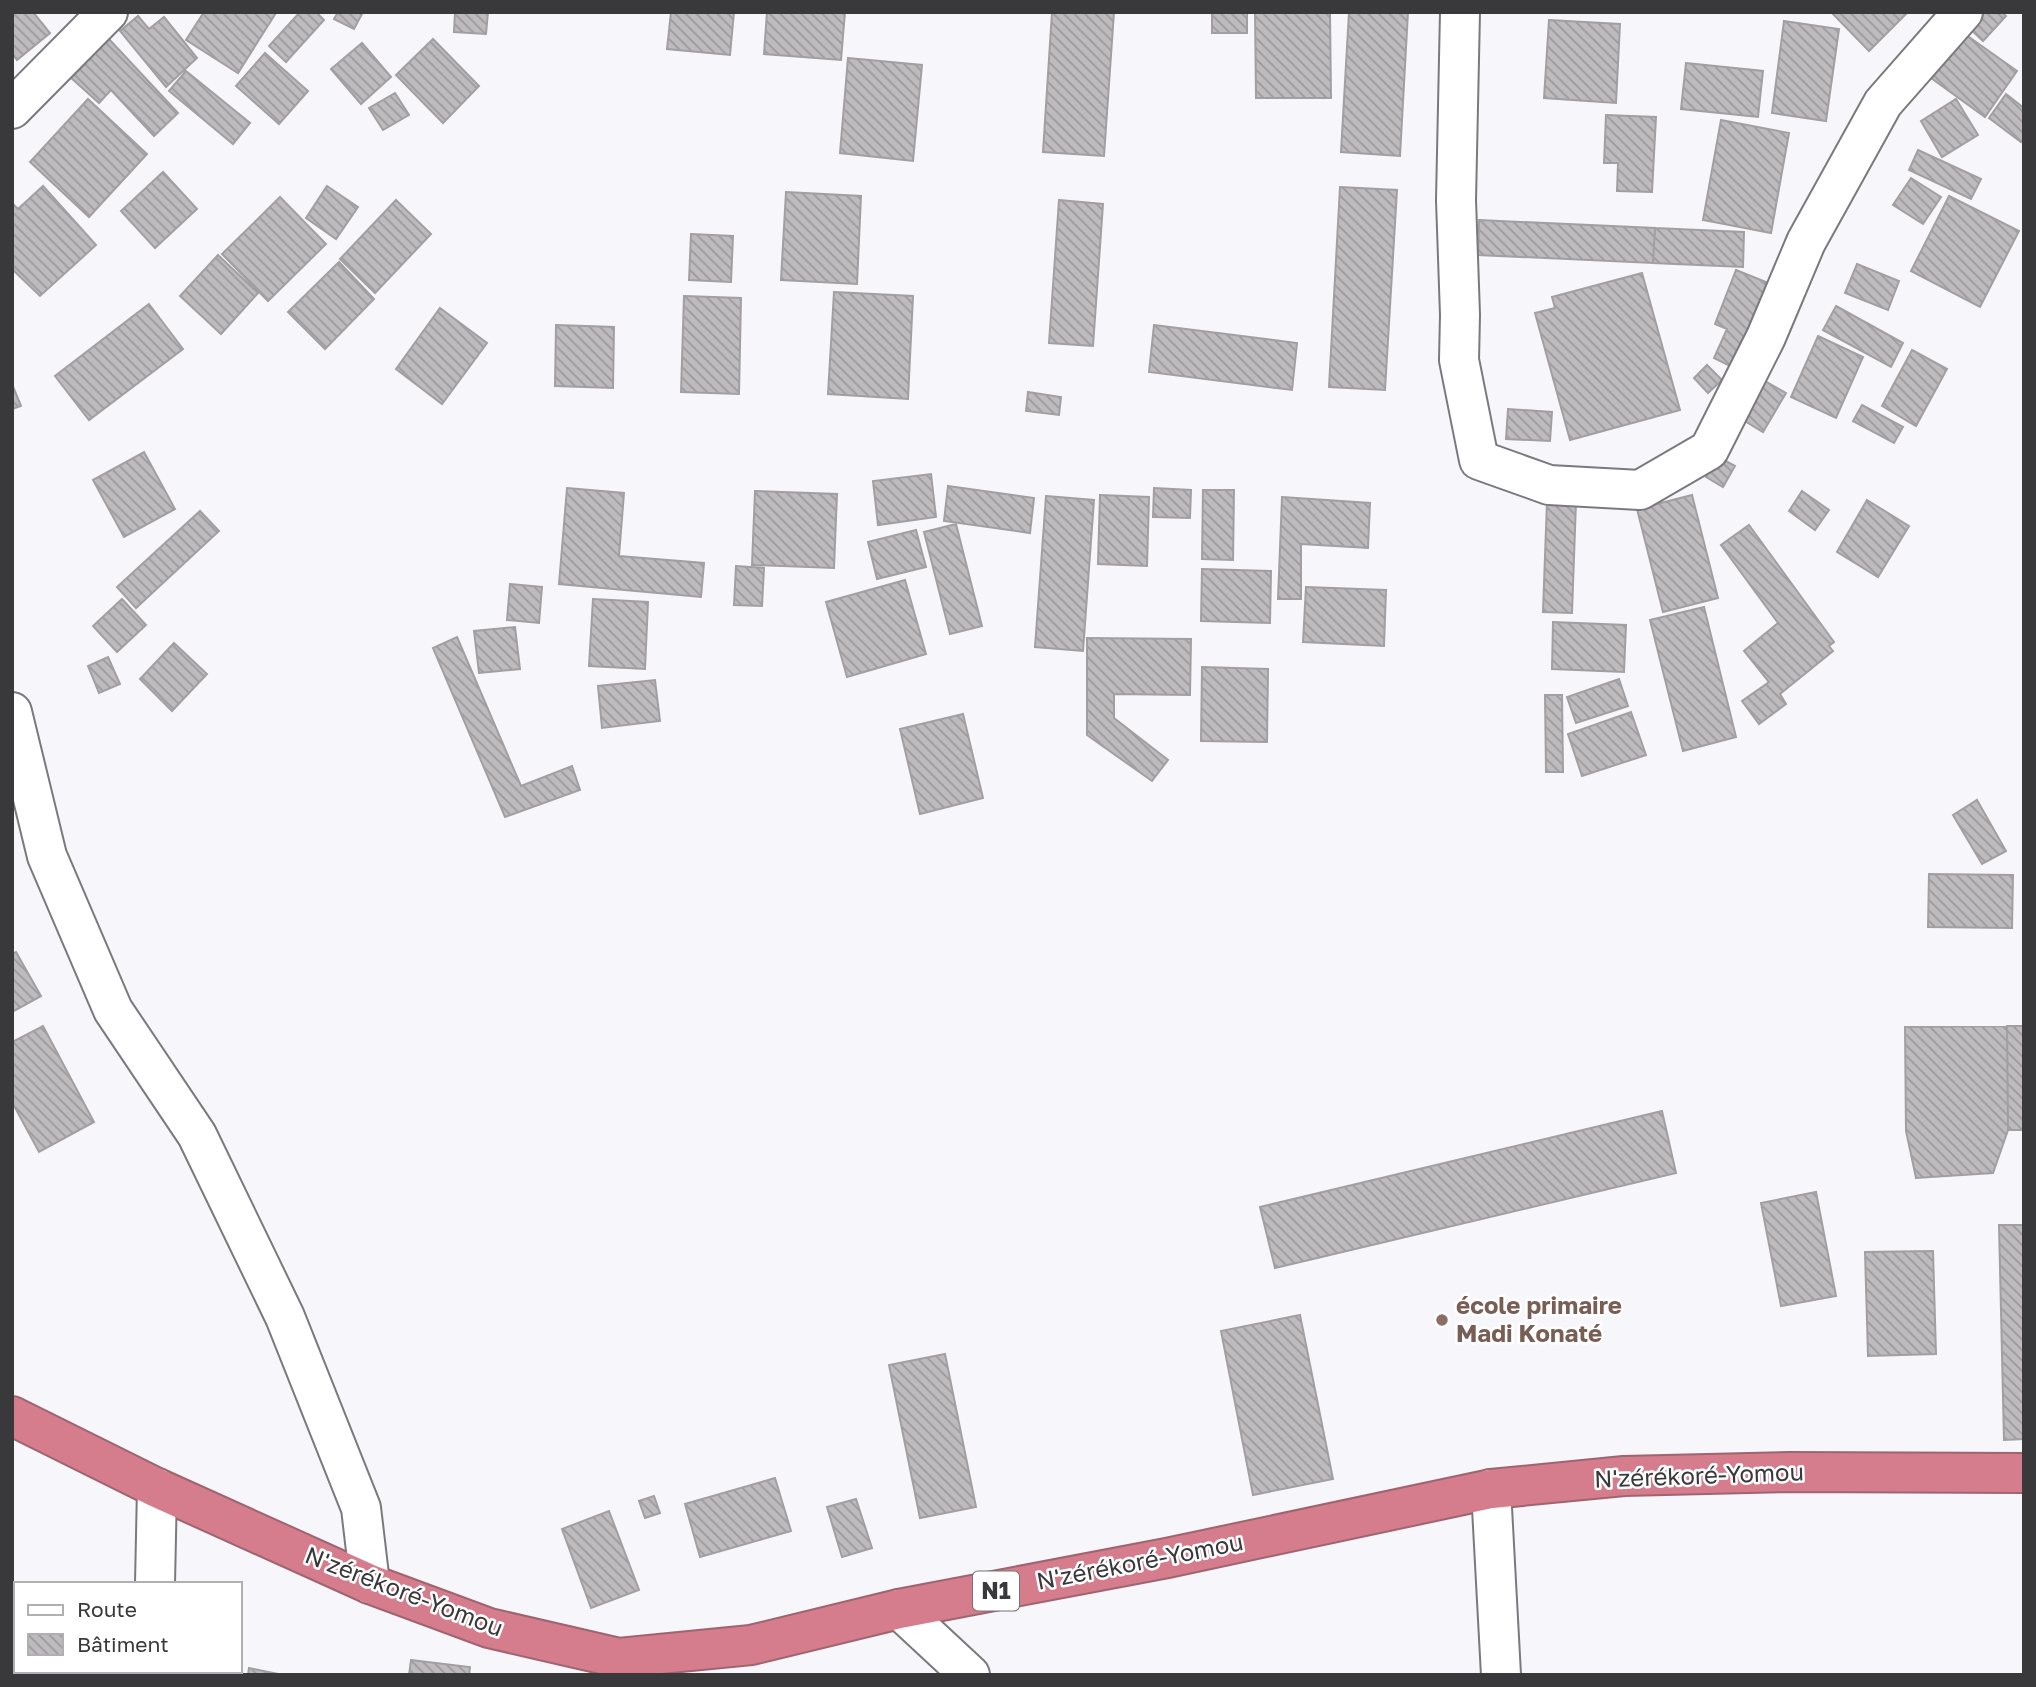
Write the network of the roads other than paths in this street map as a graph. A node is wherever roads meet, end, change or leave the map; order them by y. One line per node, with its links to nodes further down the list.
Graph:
1 (108, 12): 4 (street)
2 (1460, 12): 3 (street)
3 (1963, 12)
4 (12, 109)
5 (12, 712): 11 (street)
6 (12, 1416): 8 (highway, N'zérékoré-Yomou / N1)
7 (2024, 1474): 9 (highway, N'zérékoré-Yomou / N1)
8 (157, 1488): 10 (street); 11 (highway, N'zérékoré-Yomou / N1)
9 (1491, 1489): 12 (highway, N'zérékoré-Yomou / N1); 14 (street)
10 (155, 1582)
11 (370, 1584): 12 (highway, N'zérékoré-Yomou / N1)
12 (899, 1609): 13 (street)
13 (970, 1675)
14 (1501, 1675)

